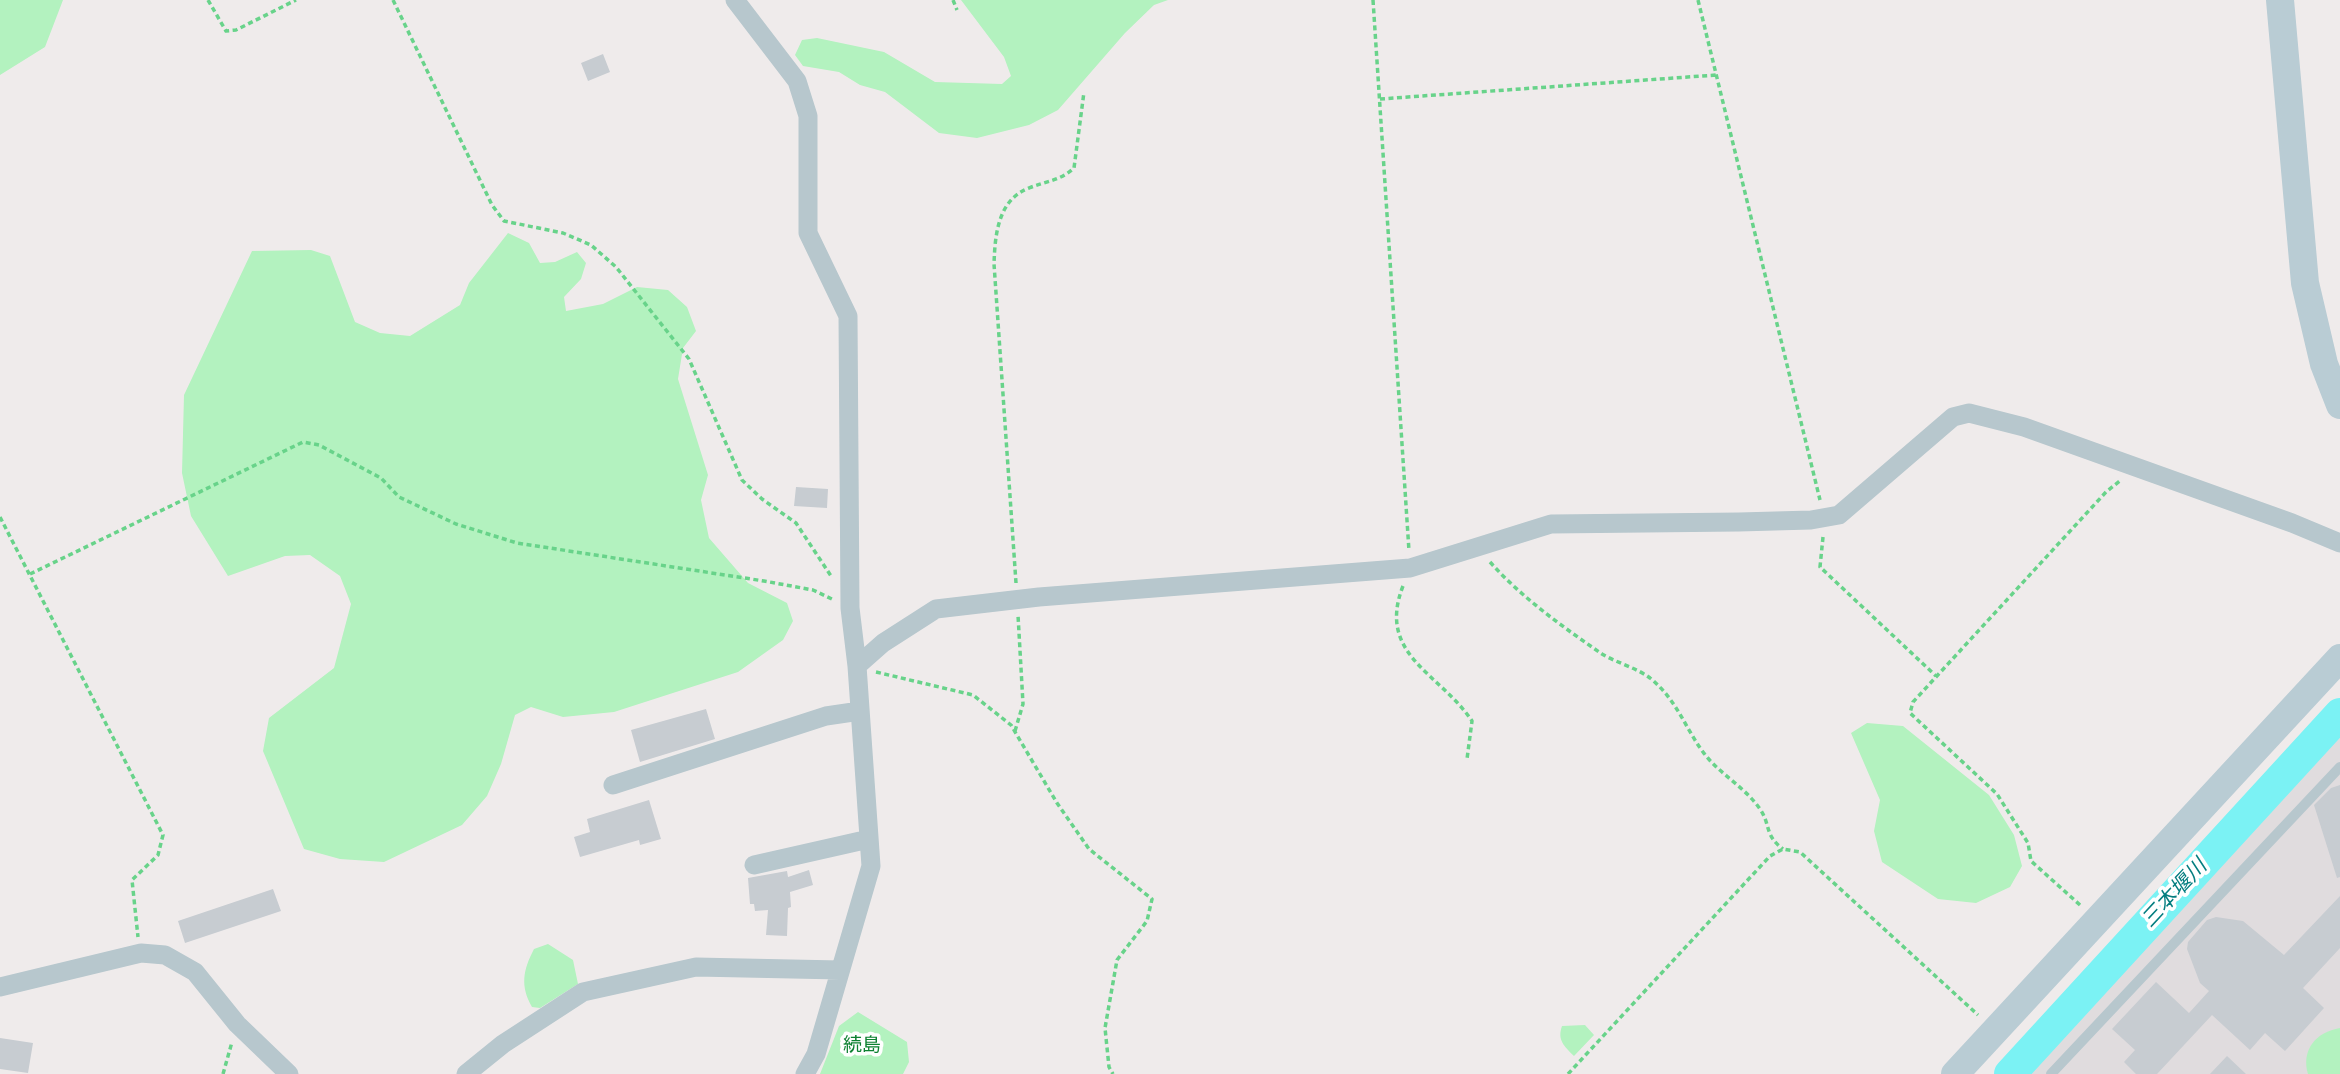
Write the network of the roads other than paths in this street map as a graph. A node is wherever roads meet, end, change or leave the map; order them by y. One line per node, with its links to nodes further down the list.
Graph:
1 (735, 0): 6 (street)
2 (2280, 0): 3 (street)
3 (2340, 405)
4 (2340, 543): 6 (street)
5 (2340, 658): 17 (street)
6 (857, 666): 7 (street)
7 (860, 711): 9 (street); 10 (street)
8 (2340, 767): 18 (lane)
9 (613, 785)
10 (869, 839): 11 (street); 12 (street)
11 (754, 865)
12 (840, 970): 15 (street); 16 (street)
13 (0, 987): 14 (street)
14 (289, 1074)
15 (466, 1074)
16 (805, 1074)
17 (1955, 1074)
18 (2052, 1074)

